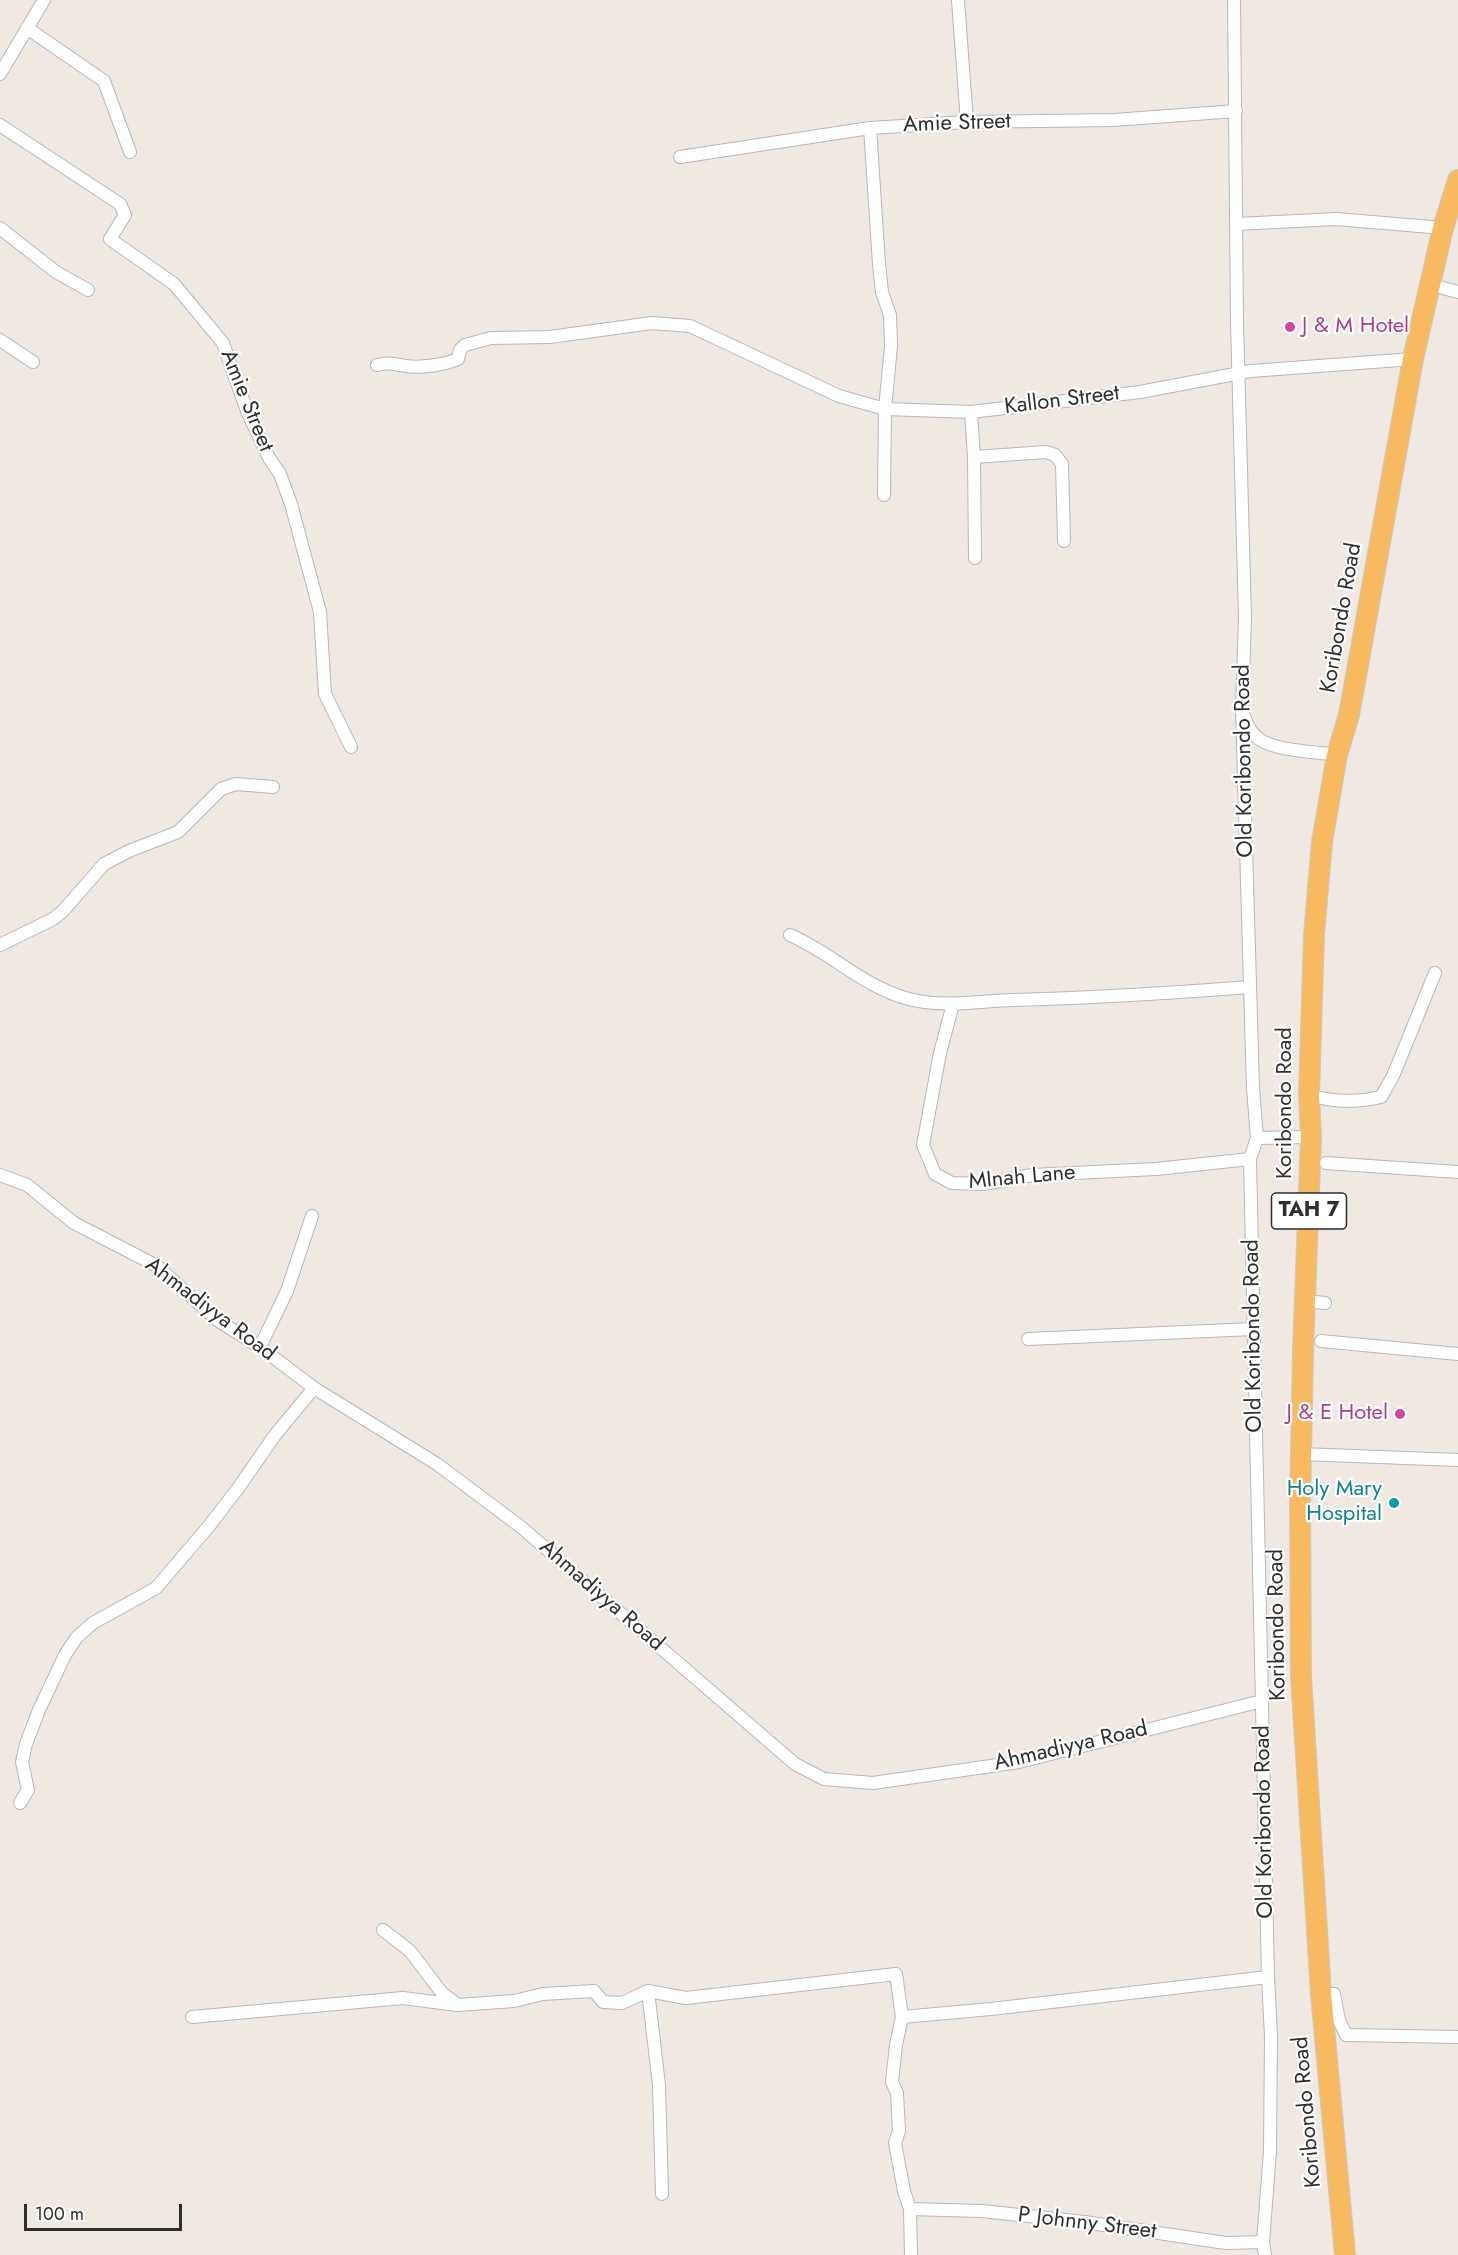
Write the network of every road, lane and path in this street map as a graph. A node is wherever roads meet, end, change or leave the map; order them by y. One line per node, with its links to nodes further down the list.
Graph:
1 (44, 0): 4 (street)
2 (958, 0): 7 (street)
3 (1234, 0): 6 (street, Old Koribondo Road)
4 (27, 28): 5 (street); 10 (street)
5 (0, 74)
6 (1236, 111): 7 (street, Amie Street); 13 (street, Old Koribondo Road)
7 (967, 122): 9 (street, Amie Street)
8 (0, 125): 31 (street, Amie Street)
9 (870, 128): 11 (street, Amie Street); 24 (street)
10 (130, 152)
11 (680, 157)
12 (1458, 185): 15 (highway, Koribondo Road / TAH 7)
13 (1237, 224): 15 (street); 23 (street, Old Koribondo Road)
14 (0, 228): 17 (street)
15 (1443, 228): 16 (highway, Koribondo Road / TAH 7)
16 (1431, 285): 18 (street); 20 (highway, Koribondo Road / TAH 7)
17 (88, 290)
18 (1458, 292)
19 (0, 340): 21 (street)
20 (1413, 359): 23 (street, Kallon Street); 32 (highway, Koribondo Road / TAH 7)
21 (33, 362)
22 (377, 365): 24 (street, Kallon Street)
23 (1238, 379): 25 (street, Kallon Street); 30 (street, Old Koribondo Road)
24 (885, 409): 25 (street, Kallon Street); 27 (street)
25 (971, 412): 26 (street)
26 (974, 457): 28 (street); 29 (street)
27 (884, 495)
28 (1064, 541)
29 (975, 558)
30 (1242, 709): 32 (street); 37 (street, Old Koribondo Road)
31 (351, 747)
32 (1337, 755): 39 (highway, Koribondo Road / TAH 7)
33 (273, 787): 35 (street)
34 (790, 935): 38 (street)
35 (0, 945)
36 (1435, 972): 39 (street)
37 (1250, 987): 38 (street); 41 (street, Old Koribondo Road)
38 (953, 1004): 42 (street, MInah Lane)
39 (1309, 1095): 40 (highway, Koribondo Road / TAH 7)
40 (1311, 1137): 41 (street); 53 (highway, Koribondo Road / TAH 7)
41 (1257, 1138): 42 (street, Old Koribondo Road)
42 (1250, 1159): 47 (street, Old Koribondo Road)
43 (1326, 1163): 44 (street)
44 (1458, 1172)
45 (0, 1175): 50 (street, Ahmadiyya Road)
46 (312, 1216): 50 (street)
47 (1253, 1329): 48 (street); 55 (street, Old Koribondo Road)
48 (1028, 1339)
49 (1321, 1341): 51 (street)
50 (260, 1347): 52 (street, Ahmadiyya Road)
51 (1458, 1354)
52 (314, 1388): 55 (street, Ahmadiyya Road); 56 (street)
53 (1301, 1454): 54 (street); 60 (highway, Koribondo Road / TAH 7)
54 (1458, 1460)
55 (1262, 1701): 58 (street, Old Koribondo Road)
56 (20, 1803)
57 (383, 1930): 61 (street)
58 (1268, 1977): 63 (street); 67 (street, Old Koribondo Road)
59 (648, 1991): 61 (street); 63 (street); 65 (street)
60 (1321, 1995): 64 (street); 70 (highway, Koribondo Road / TAH 7)
61 (458, 2005): 62 (street)
62 (192, 2017)
63 (903, 2017): 66 (street)
64 (1458, 2037)
65 (662, 2194)
66 (910, 2209): 67 (street, P Johnny Street); 68 (street)
67 (1263, 2242): 69 (street, Old Koribondo Road)
68 (911, 2255)
69 (1265, 2255)
70 (1345, 2255)

